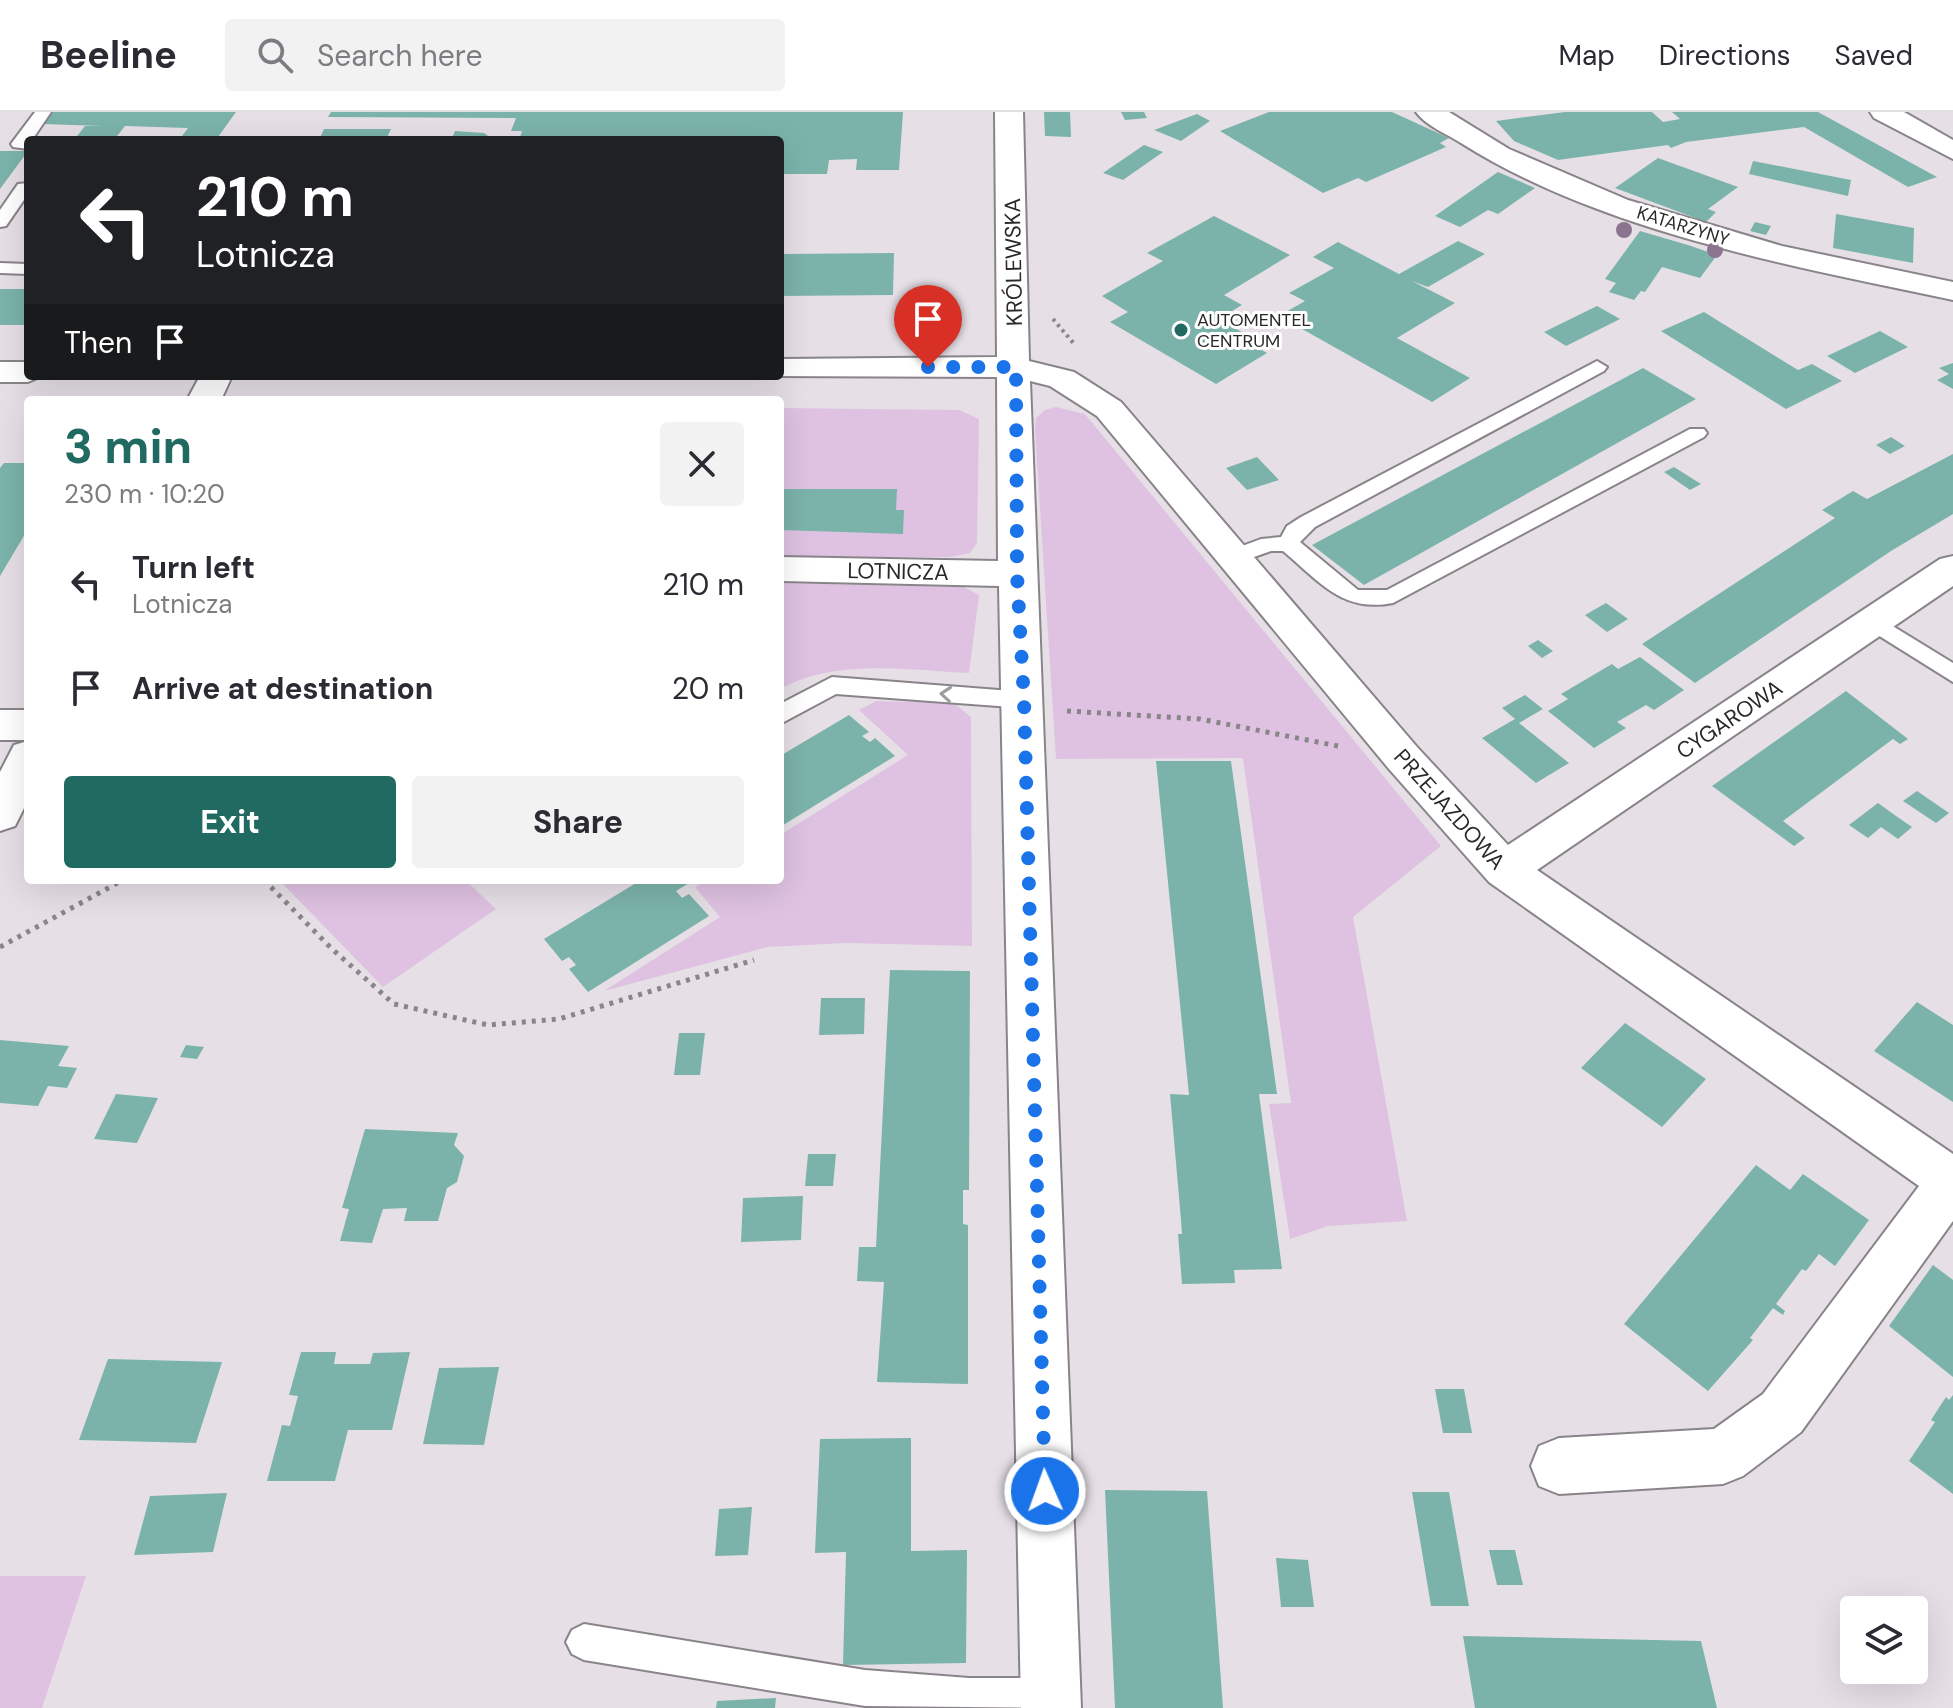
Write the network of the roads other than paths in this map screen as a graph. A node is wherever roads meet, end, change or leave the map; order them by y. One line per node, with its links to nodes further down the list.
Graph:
1 (43, 112): 5 (lane)
2 (1009, 112): 14 (street, KRÓLEWSKA)
3 (1430, 112): 13 (street, KATARZYNY)
4 (1884, 112): 8 (street)
5 (28, 136)
6 (0, 143): 7 (lane)
7 (23, 144)
8 (1953, 151)
9 (24, 190): 10 (lane)
10 (0, 222)
11 (0, 268): 12 (lane)
12 (24, 269)
13 (1953, 291)
14 (1016, 367): 16 (street); 21 (street, PRZEJAZDOWA); 24 (street, KRÓLEWSKA)
15 (1597, 367): 20 (lane)
16 (784, 369)
17 (0, 372): 18 (street)
18 (24, 372)
19 (1697, 433): 20 (lane)
20 (1288, 544): 21 (lane)
21 (1234, 557): 33 (street, PRZEJAZDOWA)
22 (1953, 568): 25 (street, CYGAROWA)
23 (784, 569): 24 (street, LOTNICZA)
24 (1017, 574): 27 (street, KRÓLEWSKA)
25 (1873, 622): 26 (lane); 33 (street, CYGAROWA)
26 (1953, 674)
27 (1024, 700): 28 (lane, one-way to 28); 37 (street, KRÓLEWSKA)
28 (784, 713)
29 (0, 725): 30 (street)
30 (24, 725)
31 (24, 764): 32 (street)
32 (0, 815)
33 (1504, 870): 34 (street, PRZEJAZDOWA)
34 (1952, 1182): 35 (street)
35 (1559, 1466)
36 (584, 1642): 37 (lane)
37 (1051, 1702)

